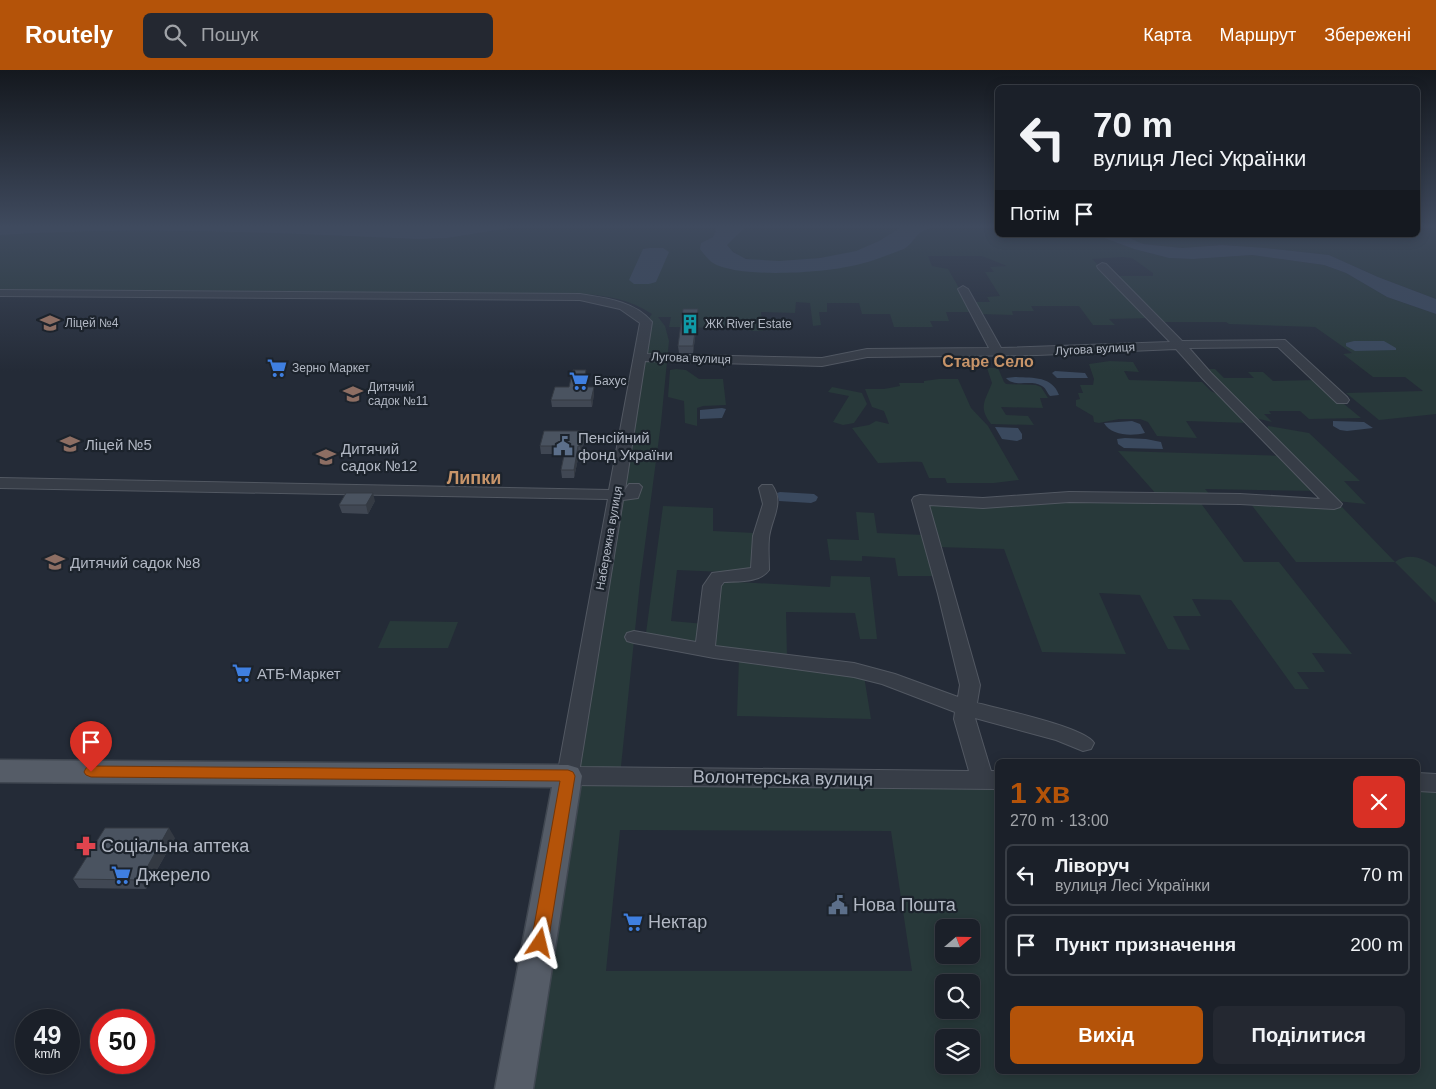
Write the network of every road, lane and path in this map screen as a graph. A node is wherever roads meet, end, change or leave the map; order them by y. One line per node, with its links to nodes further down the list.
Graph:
1 (1111, 276): 4 (street)
2 (963, 289): 5 (street)
3 (0, 293): 6 (street, Набережна вулиця)
4 (1179, 345): 5 (street, Лугова вулиця); 7 (street, Лугова вулиця); 14 (street)
5 (997, 351): 6 (street, Лугова вулиця)
6 (640, 357): 11 (street, Набережна вулиця)
7 (1342, 400)
8 (0, 483): 11 (street)
9 (634, 487): 11 (street)
10 (767, 488): 13 (street)
11 (616, 495): 17 (street, Набережна вулиця)
12 (634, 637): 13 (street)
13 (705, 650): 14 (street)
14 (966, 708): 15 (street); 18 (street)
15 (1083, 743)
16 (0, 771): 17 (main road)
17 (568, 776): 18 (street, Волонтерська вулиця); 21 (main road)
18 (990, 780)
19 (1420, 782): 20 (street)
20 (1436, 782)
21 (514, 1089)

